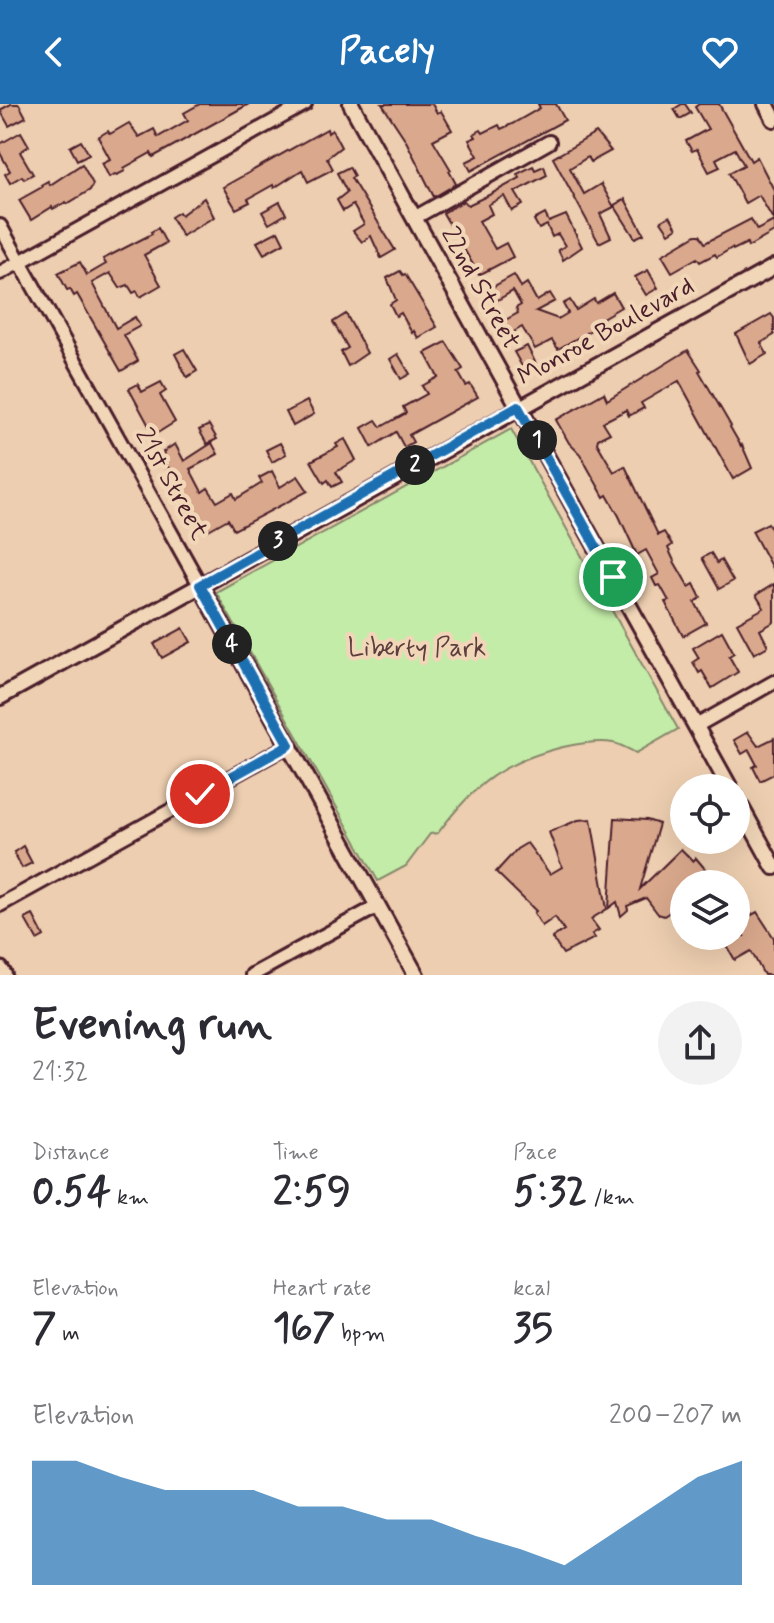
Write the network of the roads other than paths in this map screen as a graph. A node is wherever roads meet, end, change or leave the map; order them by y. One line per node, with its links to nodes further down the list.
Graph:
1 (305, 104): 8 (street)
2 (351, 104): 6 (street, 22nd Street)
3 (766, 104): 4 (street)
4 (774, 119)
5 (549, 142): 6 (street)
6 (414, 218): 11 (street, 22nd Street)
7 (0, 226): 8 (street, 21st Street)
8 (20, 262): 10 (street); 12 (street, 21st Street)
9 (774, 267): 11 (street, Monroe Boulevard)
10 (0, 273)
11 (518, 407): 12 (street, Monroe Boulevard); 15 (street, 22nd Street)
12 (200, 585): 14 (street, Monroe Boulevard); 16 (street, 21st Street)
13 (774, 682): 15 (street)
14 (0, 697)
15 (696, 726): 17 (street, 22nd Street)
16 (289, 745): 20 (street); 21 (street, 21st Street)
17 (722, 774)
18 (750, 823): 19 (street)
19 (774, 867)
20 (0, 905)
21 (378, 906): 22 (street); 23 (street, 21st Street)
22 (252, 975)
23 (416, 975)

